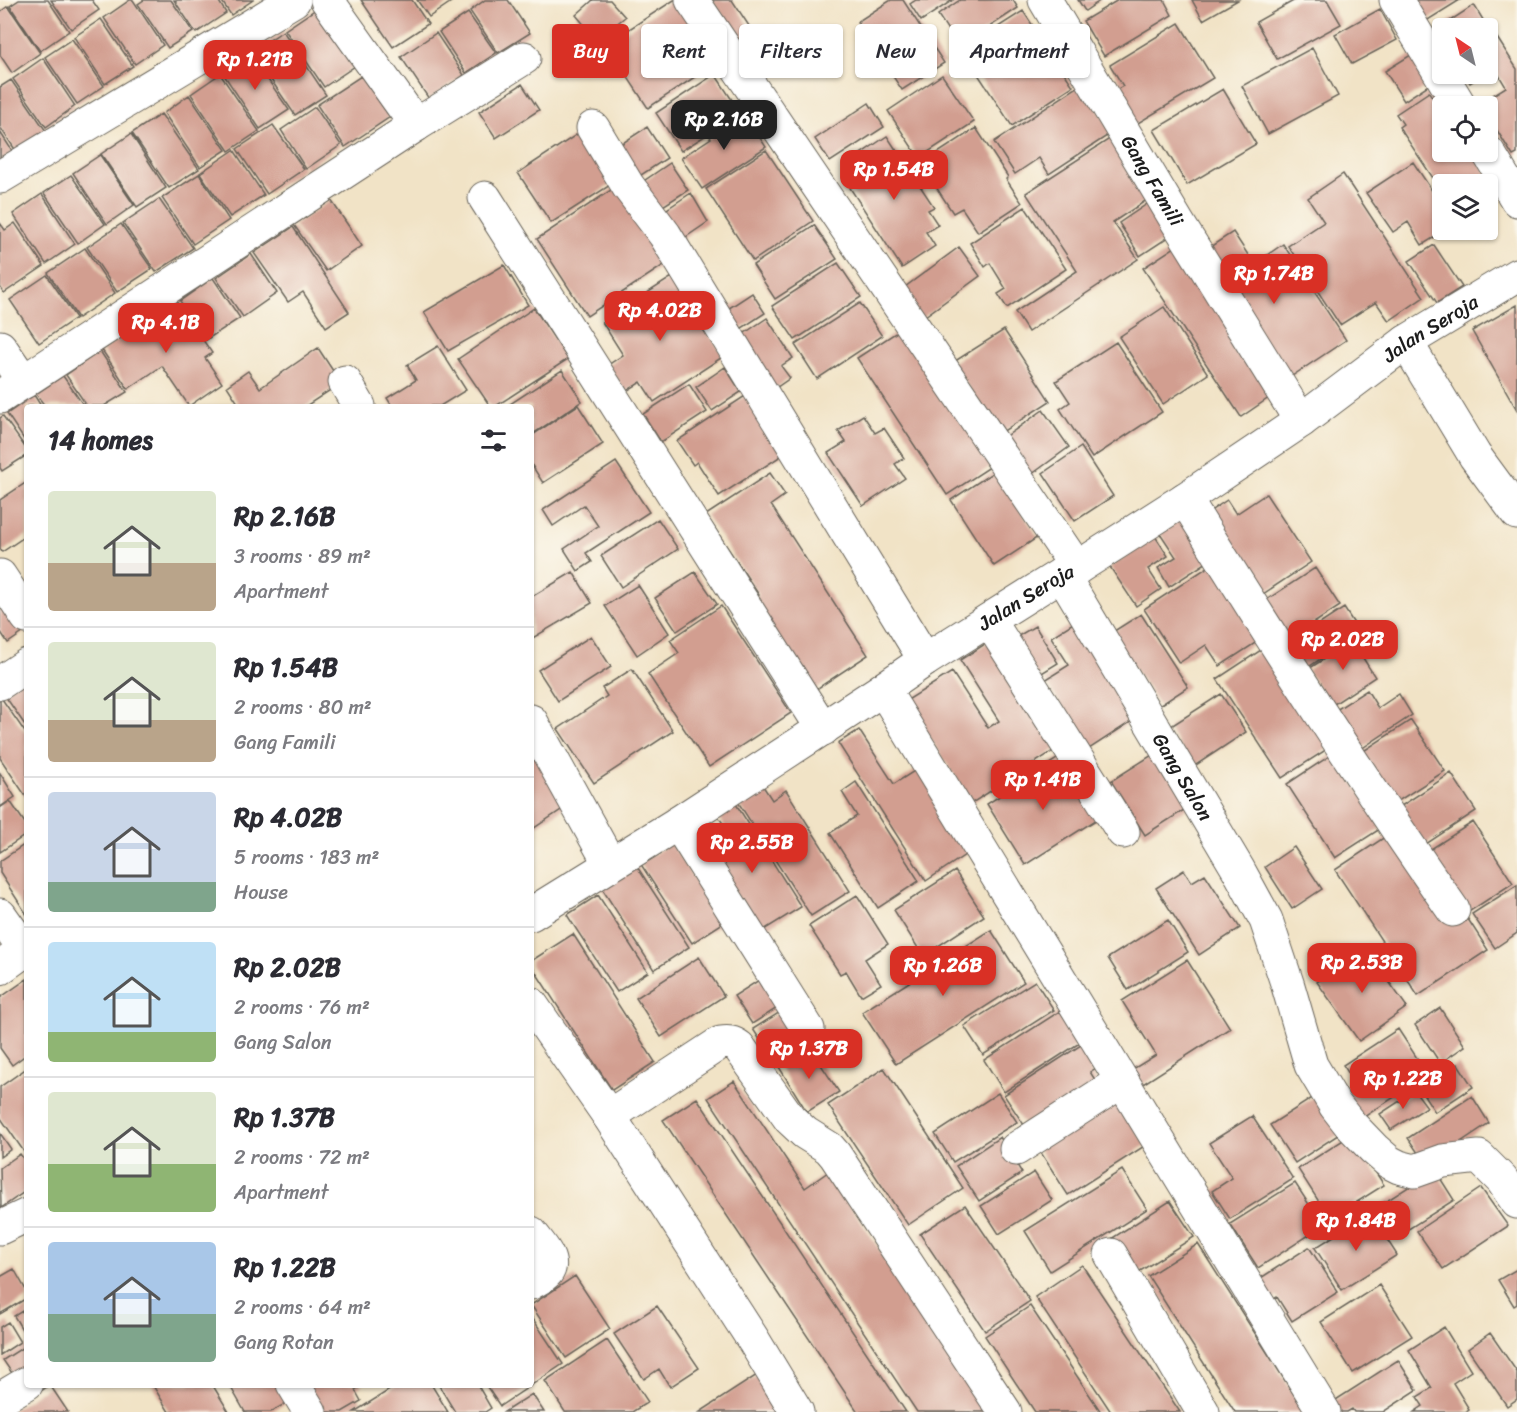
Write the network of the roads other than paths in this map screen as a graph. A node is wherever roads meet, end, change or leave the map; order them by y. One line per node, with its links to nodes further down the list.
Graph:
1 (294, 0): 11 (street)
2 (327, 0): 8 (street)
3 (692, 0): 21 (street, Gang Salon)
4 (1045, 0): 18 (street, Gang Famili)
5 (1396, 0): 7 (street)
6 (524, 58): 8 (street)
7 (1455, 96)
8 (416, 126): 17 (street)
9 (593, 128): 25 (street)
10 (1494, 162): 13 (street)
11 (0, 177)
12 (485, 198): 30 (street)
13 (1517, 200)
14 (1517, 275): 15 (street, Jalan Seroja)
15 (1406, 342): 18 (street, Jalan Seroja); 20 (street)
16 (0, 347): 17 (street)
17 (12, 389)
18 (1300, 422): 19 (street, Jalan Seroja)
19 (1185, 499): 21 (street, Jalan Seroja); 34 (street)
20 (1517, 513)
21 (1070, 571): 24 (street, Jalan Seroja); 43 (street, Gang Salon)
22 (0, 576): 23 (street)
23 (24, 612)
24 (989, 620): 25 (street, Jalan Seroja); 32 (street)
25 (925, 660): 28 (street, Jalan Seroja)
26 (24, 667): 27 (street)
27 (0, 683)
28 (883, 689): 30 (street, Jalan Seroja); 40 (street)
29 (534, 726): 33 (street)
30 (823, 729): 31 (street, Jalan Seroja)
31 (678, 823): 33 (street, Jalan Seroja); 39 (street)
32 (1123, 832)
33 (610, 864): 35 (street, Jalan Seroja)
34 (1453, 910)
35 (534, 912)
36 (0, 915): 37 (street)
37 (17, 957)
38 (534, 1008): 41 (street)
39 (808, 1029)
40 (1122, 1081): 42 (street); 56 (street)
41 (609, 1116): 53 (street); 54 (street)
42 (1016, 1149)
43 (1517, 1202)
44 (24, 1216): 45 (street)
45 (0, 1228)
46 (534, 1237): 48 (street)
47 (1112, 1256): 55 (street)
48 (534, 1281)
49 (24, 1385): 51 (street)
50 (295, 1388): 52 (street)
51 (0, 1399)
52 (310, 1412)
53 (797, 1412)
54 (1005, 1412)
55 (1203, 1412)
56 (1324, 1412)

